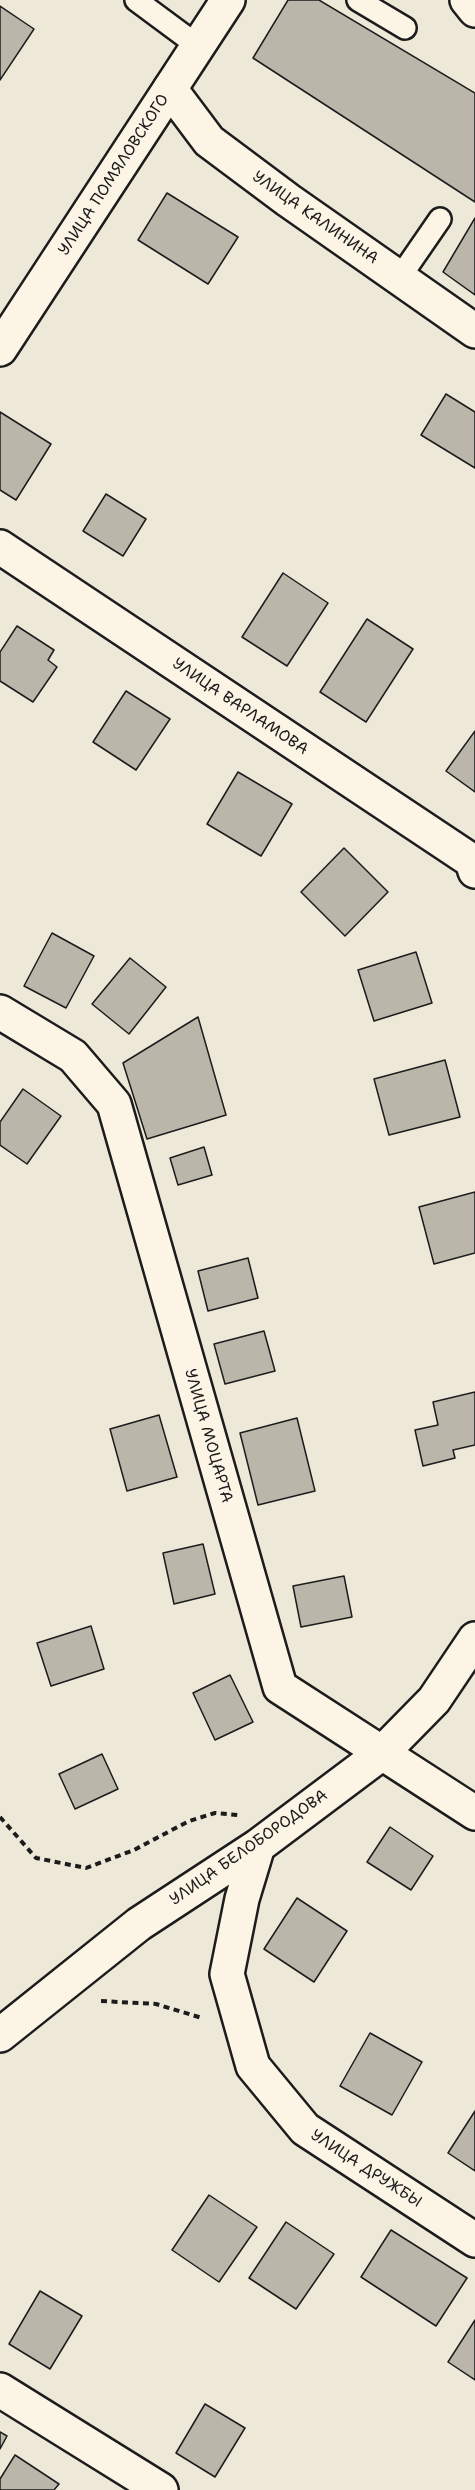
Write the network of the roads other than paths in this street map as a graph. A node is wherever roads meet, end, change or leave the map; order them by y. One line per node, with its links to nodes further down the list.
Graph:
1 (136, 0): 7 (lane)
2 (228, 0): 7 (street, УЛИЦА ПОМЯЛОВСКОГО)
3 (358, 0): 6 (lane)
4 (467, 0): 5 (street)
5 (475, 10)
6 (405, 28)
7 (198, 46): 8 (street, УЛИЦА ПОМЯЛОВСКОГО)
8 (170, 89): 10 (street, УЛИЦА КАЛИНИНА); 12 (street, УЛИЦА ПОМЯЛОВСКОГО)
9 (440, 219): 10 (lane)
10 (400, 277): 11 (street, УЛИЦА КАЛИНИНА)
11 (475, 331)
12 (0, 350)
13 (0, 547): 14 (street, УЛИЦА ВАРЛАМОВА)
14 (475, 871)
15 (0, 1012): 17 (street, УЛИЦА МОЦАРТА)
16 (475, 1639): 17 (street, УЛИЦА БЕЛОБОРОДОВА)
17 (382, 1754): 18 (street, УЛИЦА МОЦАРТА); 19 (street, УЛИЦА БЕЛОБОРОДОВА)
18 (475, 1813)
19 (258, 1846): 20 (street, УЛИЦА БЕЛОБОРОДОВА); 21 (street, УЛИЦА ДРУЖБЫ)
20 (0, 2035)
21 (475, 2240)
22 (0, 2390): 23 (street)
23 (160, 2490)

